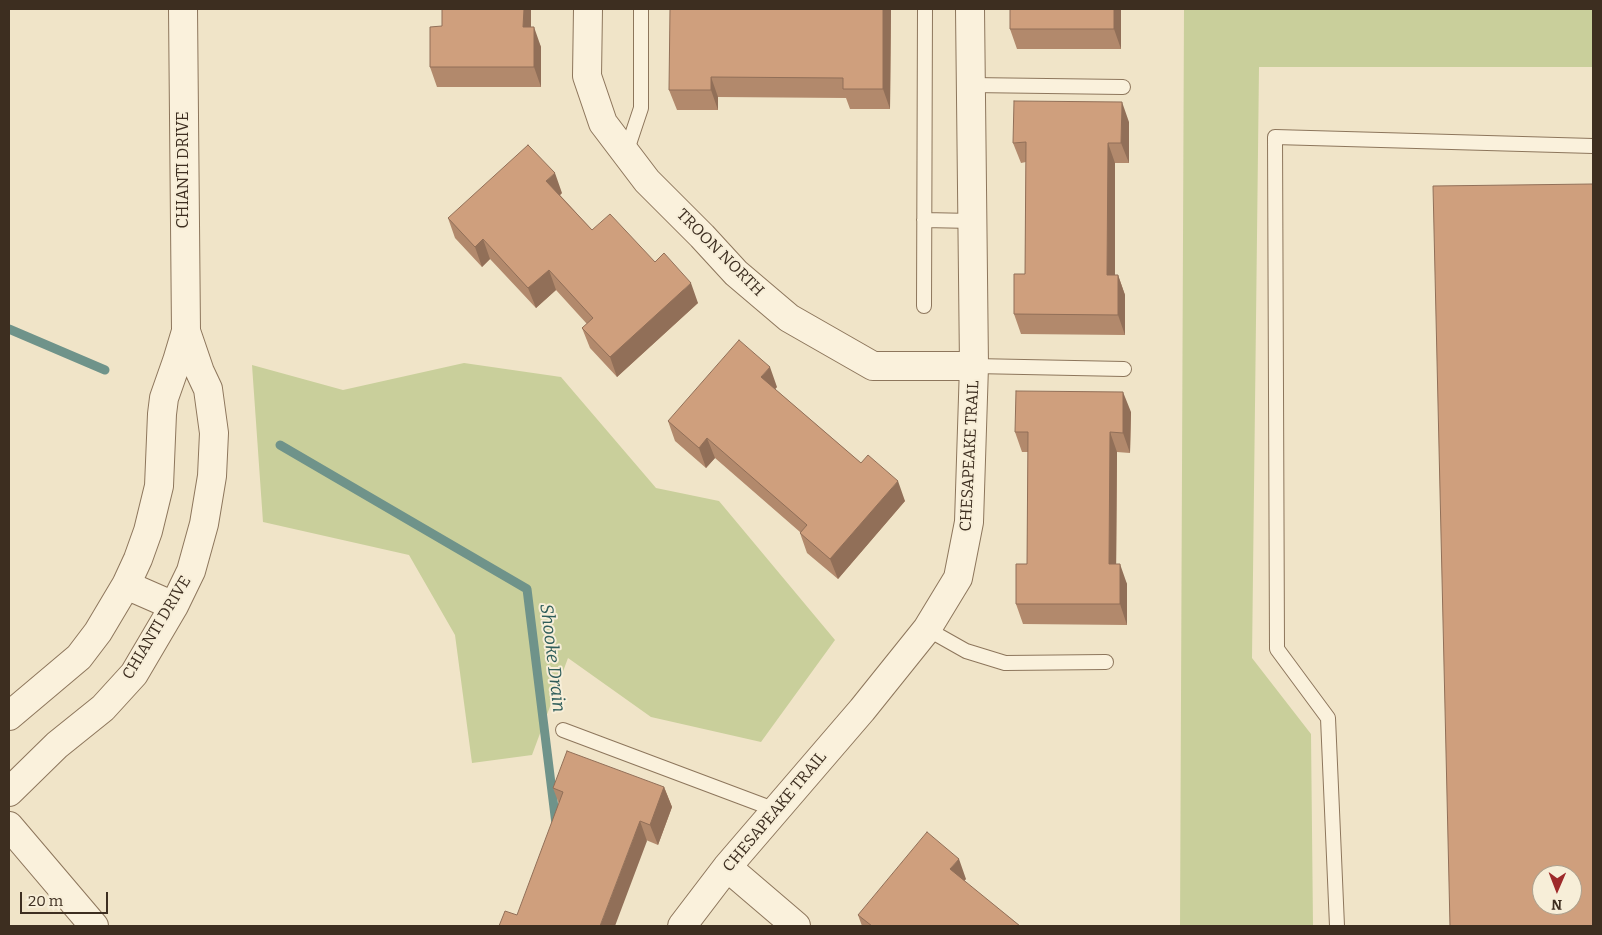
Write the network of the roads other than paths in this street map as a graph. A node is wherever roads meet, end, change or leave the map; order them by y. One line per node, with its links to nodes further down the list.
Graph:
1 (183, 9): 13 (street, CHIANTI DRIVE)
2 (588, 9): 9 (street, TROON NORTH)
3 (641, 9): 9 (lane)
4 (925, 9): 10 (lane)
5 (970, 9): 6 (street, CHESAPEAKE TRAIL)
6 (971, 84): 7 (lane); 11 (street, CHESAPEAKE TRAIL)
7 (1123, 87)
8 (1593, 146): 29 (lane)
9 (626, 153): 14 (street, TROON NORTH)
10 (924, 220): 11 (lane); 12 (lane)
11 (973, 221): 14 (street, CHESAPEAKE TRAIL)
12 (924, 306)
13 (186, 330): 16 (street, CHIANTI DRIVE); 17 (street, CHIANTI DRIVE)
14 (974, 366): 15 (lane); 18 (street, CHESAPEAKE TRAIL)
15 (1124, 369)
16 (126, 585): 17 (street); 20 (street, CHIANTI DRIVE)
17 (174, 606): 22 (street, CHIANTI DRIVE)
18 (927, 629): 19 (lane); 23 (street, CHESAPEAKE TRAIL)
19 (1106, 662)
20 (9, 716)
21 (563, 730): 23 (lane)
22 (9, 792)
23 (776, 810): 25 (street, CHESAPEAKE TRAIL)
24 (9, 826): 26 (street)
25 (727, 867): 27 (street, CHESAPEAKE TRAIL); 28 (street)
26 (94, 926)
27 (682, 926)
28 (796, 926)
29 (1337, 926)

